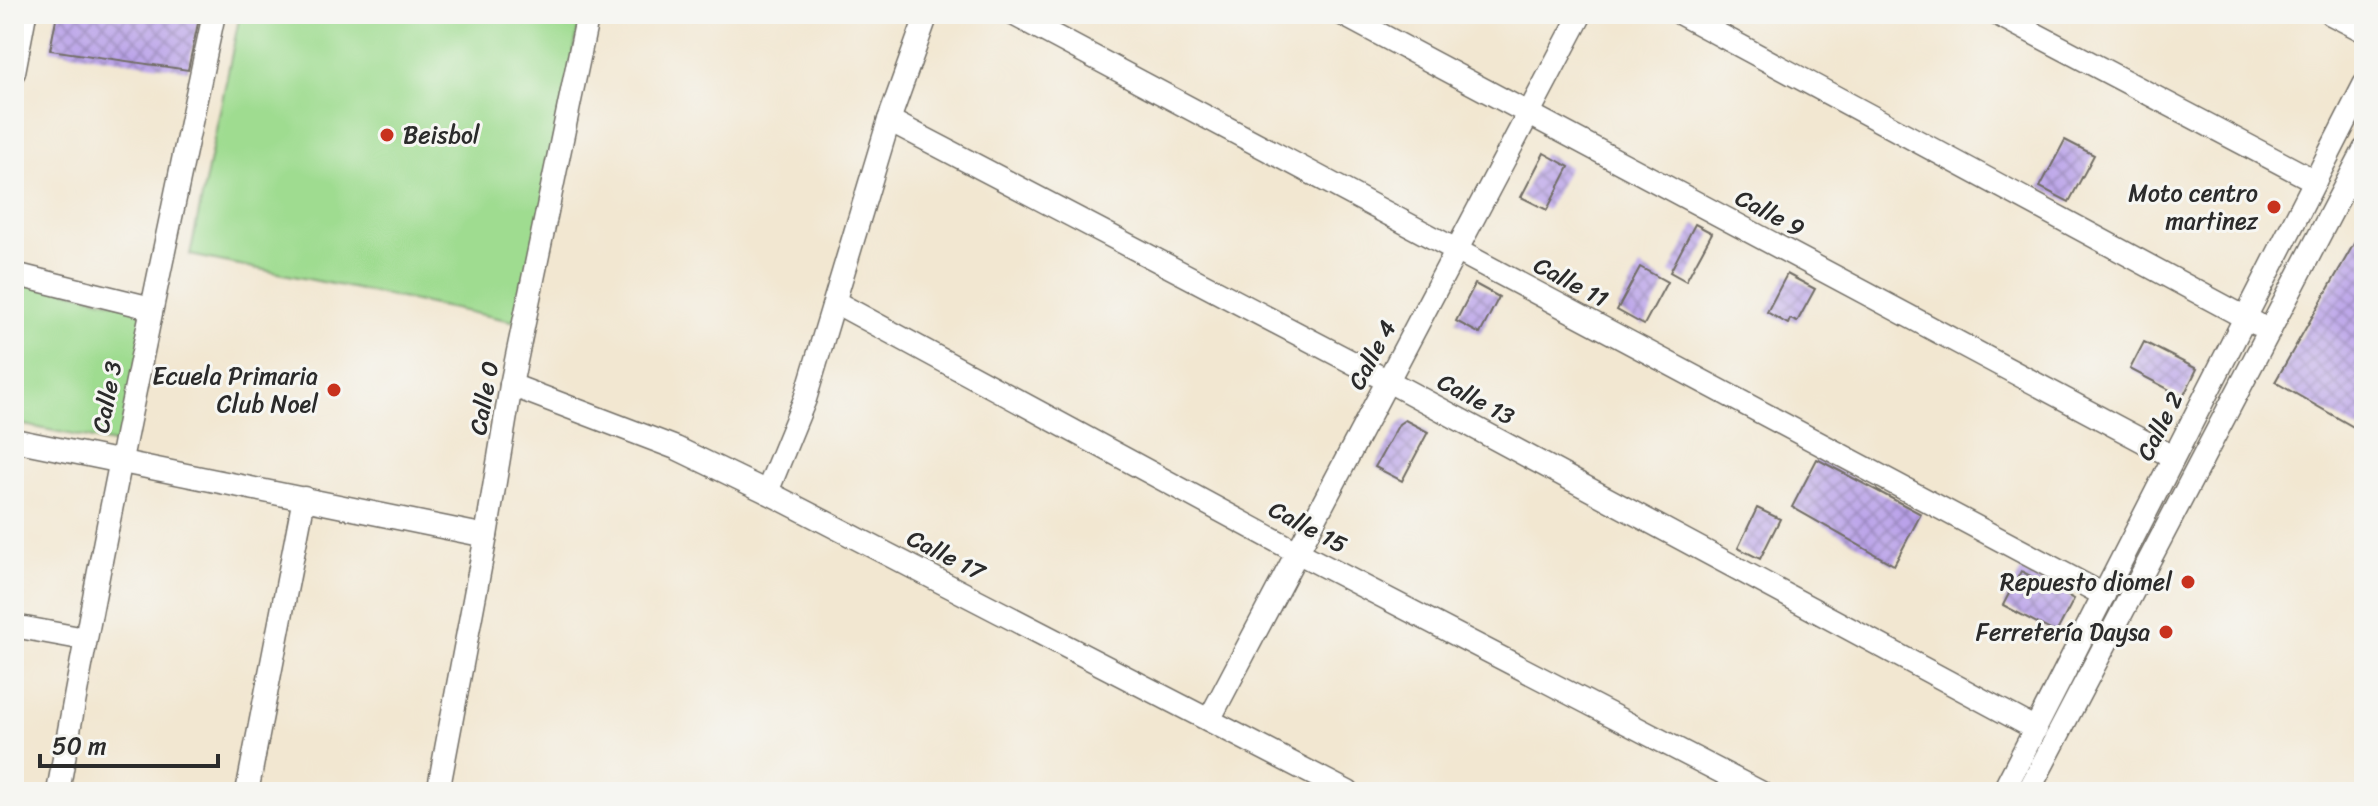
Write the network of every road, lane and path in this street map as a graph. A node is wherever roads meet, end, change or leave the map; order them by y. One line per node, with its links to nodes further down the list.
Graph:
1 (25, 14): 12 (street)
2 (214, 14): 21 (street, Calle 3)
3 (588, 14): 25 (street, Calle 0)
4 (927, 14): 15 (street)
5 (1013, 14): 18 (street, Calle 11)
6 (1342, 14): 14 (street, Calle 9)
7 (1581, 14): 14 (street, Calle 4)
8 (1681, 14): 22 (street)
9 (1997, 14): 17 (street)
10 (2331, 14): 11 (street)
11 (2364, 31)
12 (15, 67)
13 (2364, 85): 17 (street, Calle 2)
14 (1529, 113): 18 (street, Calle 4); 27 (street, Calle 9)
15 (889, 120): 20 (street); 24 (street, Calle 13)
16 (2364, 150): 23 (street)
17 (2315, 181): 22 (street, Calle 2)
18 (1457, 250): 24 (street, Calle 4); 33 (street, Calle 11)
19 (14, 274): 21 (street)
20 (835, 302): 29 (street); 32 (street, Calle 15)
21 (151, 308): 28 (street, Calle 3)
22 (2245, 317): 23 (street); 27 (street, Calle 2)
23 (2269, 330): 44 (street)
24 (1388, 381): 32 (street, Calle 4); 37 (street, Calle 13)
25 (511, 385): 29 (street, Calle 17); 31 (street, Calle 0)
26 (14, 440): 28 (street)
27 (2173, 457): 33 (street, Calle 2)
28 (121, 462): 30 (street); 35 (street, Calle 3)
29 (767, 492): 36 (street, Calle 17)
30 (304, 498): 31 (street); 39 (street)
31 (486, 536): 40 (street, Calle 0)
32 (1297, 552): 36 (street, Calle 4); 42 (street, Calle 15)
33 (2104, 595): 37 (street, Calle 2)
34 (14, 626): 35 (street)
35 (85, 639): 38 (street, Calle 3)
36 (1209, 720): 41 (street, Calle 17)
37 (2036, 729): 43 (street, Calle 2)
38 (58, 792)
39 (247, 792)
40 (438, 792)
41 (1348, 792)
42 (1760, 792)
43 (2003, 792)
44 (2028, 792)

